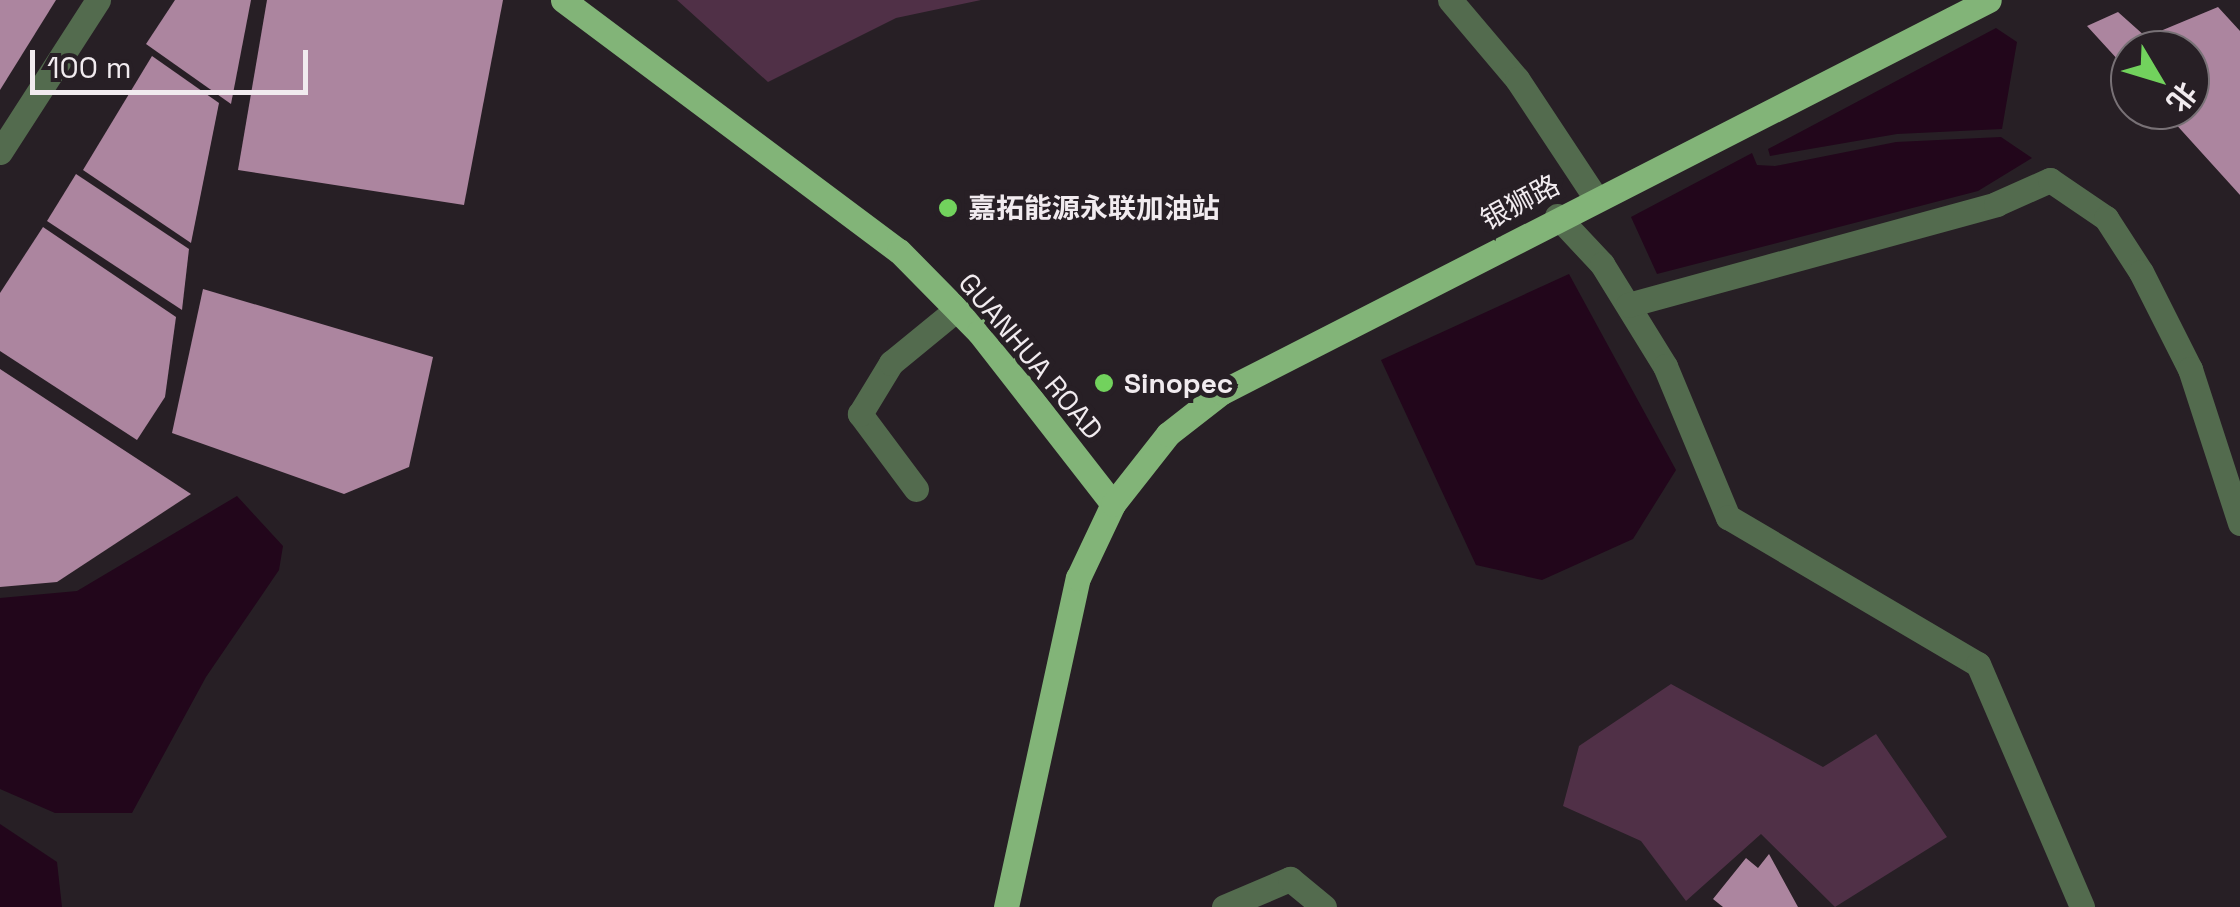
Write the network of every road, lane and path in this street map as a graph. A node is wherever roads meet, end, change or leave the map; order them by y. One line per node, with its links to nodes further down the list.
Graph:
1 (98, 0): 5 (street)
2 (562, 0): 9 (main road, GUANHUA ROAD)
3 (1450, 0): 6 (street)
4 (1989, 0): 6 (main road, 银狮路)
5 (0, 152)
6 (1595, 196): 7 (main road, 银狮路)
7 (1557, 216): 8 (street); 11 (main road, 银狮路)
8 (1628, 305): 12 (street); 16 (street)
9 (957, 309): 10 (street); 11 (main road, GUANHUA ROAD)
10 (916, 489)
11 (1113, 504): 13 (main road)
12 (2240, 523)
13 (1006, 907)
14 (1224, 907): 15 (street)
15 (1324, 907)
16 (2082, 907)

